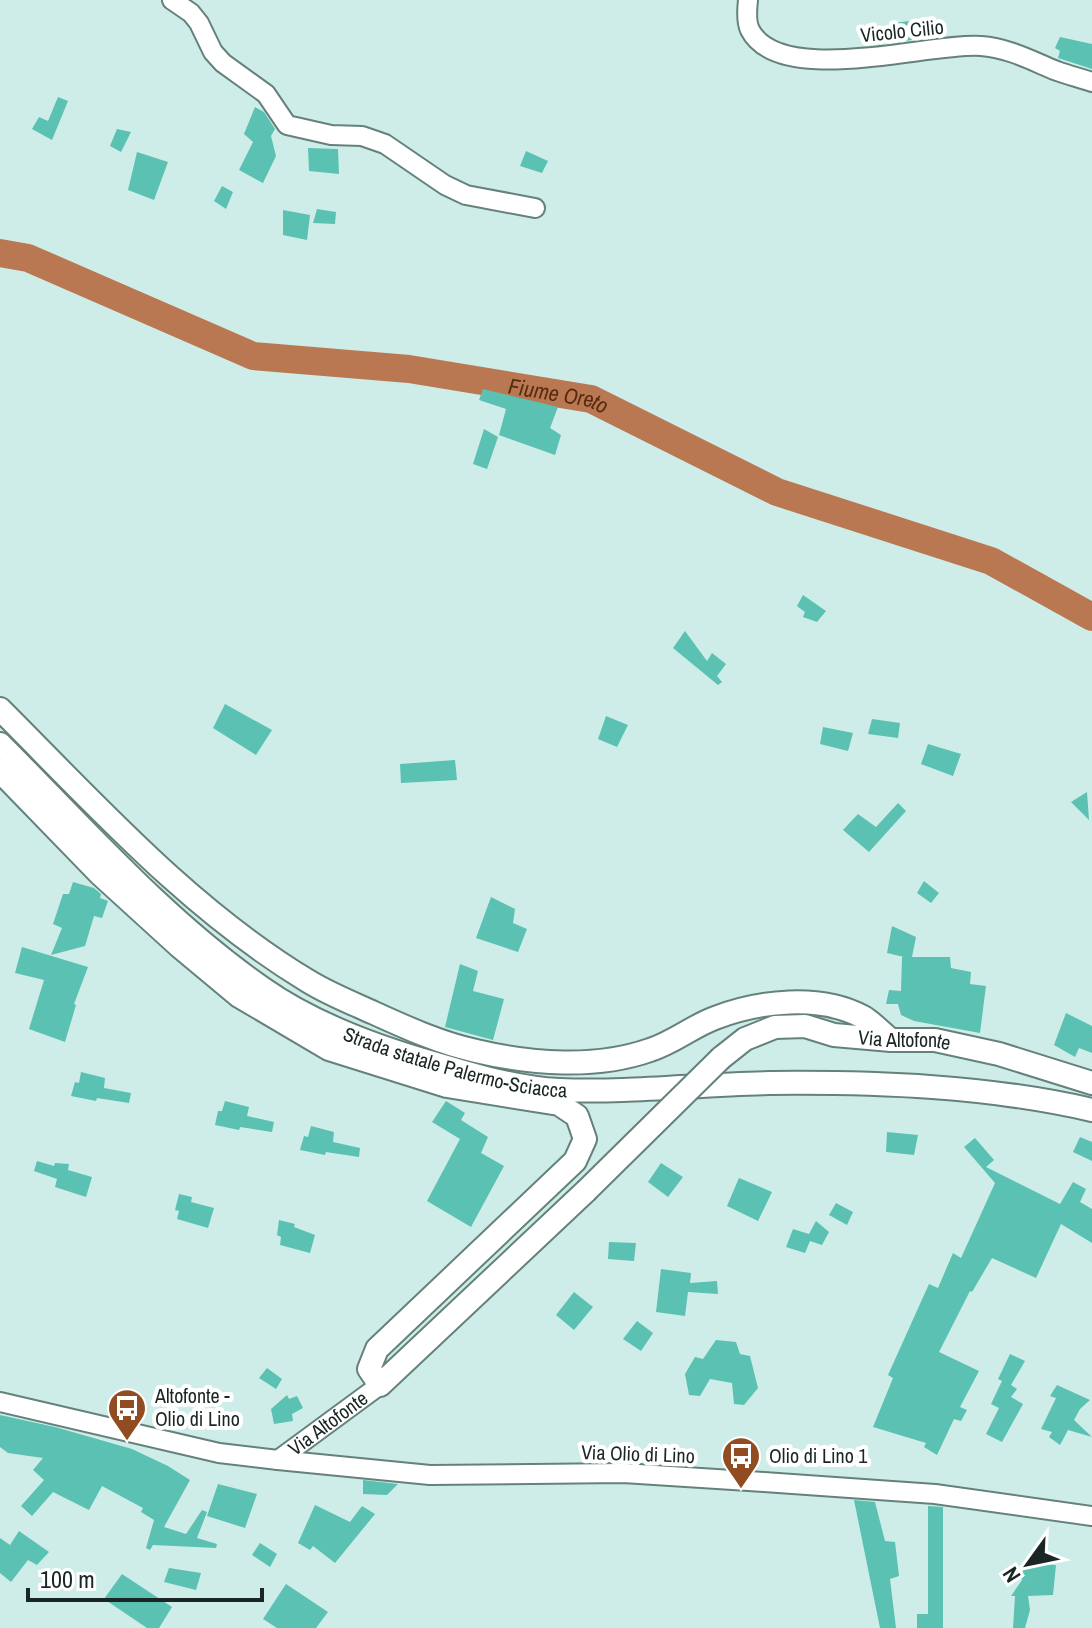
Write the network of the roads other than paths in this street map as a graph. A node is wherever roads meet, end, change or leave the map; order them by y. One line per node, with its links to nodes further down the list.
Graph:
1 (172, 0): 4 (street)
2 (748, 0): 3 (street, Vicolo Cilio)
3 (1092, 82)
4 (535, 208)
5 (0, 709): 8 (main road)
6 (0, 744): 10 (main road, Strada statale Palermo-Sciacca)
7 (0, 771): 11 (main road)
8 (891, 1040): 9 (main road, Via Altofonte); 11 (main road, Via Altofonte, bridge)
9 (1092, 1083)
10 (1092, 1110)
11 (380, 1385): 13 (street, Via Altofonte)
12 (0, 1402): 13 (street, Via Altofonte)
13 (278, 1460): 14 (street, Via Olio di Lino)
14 (1092, 1516)

